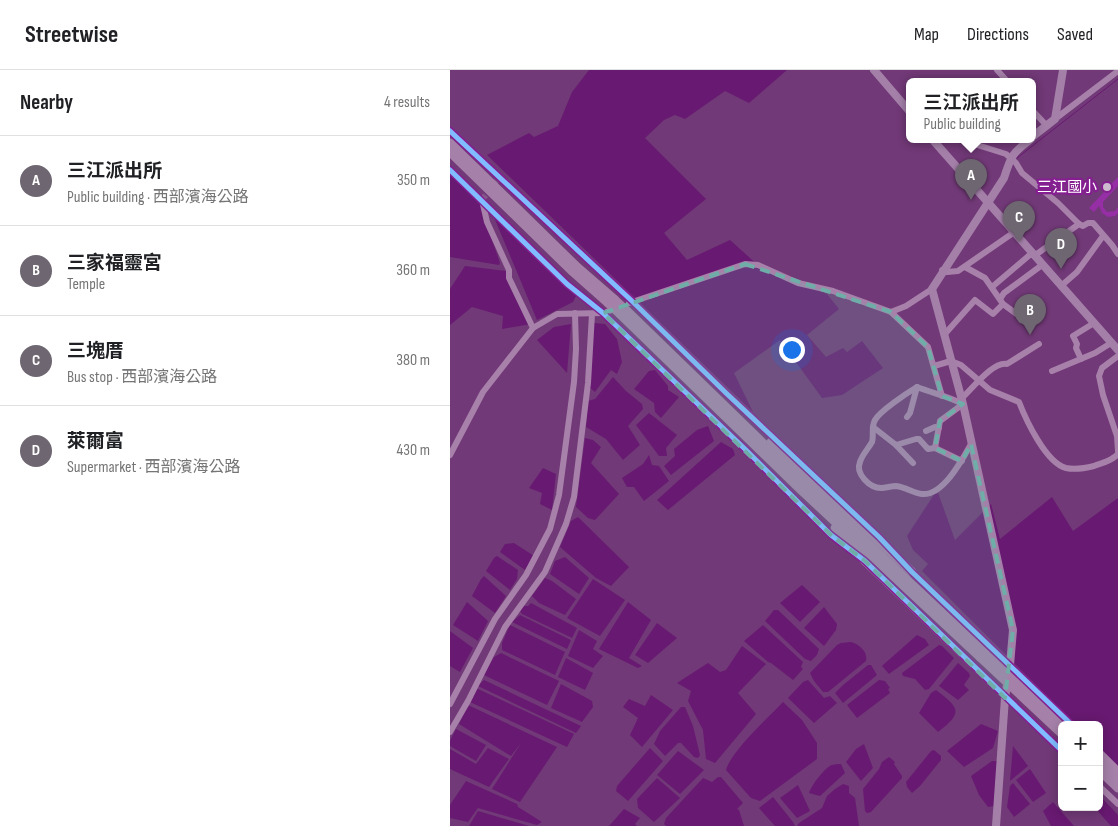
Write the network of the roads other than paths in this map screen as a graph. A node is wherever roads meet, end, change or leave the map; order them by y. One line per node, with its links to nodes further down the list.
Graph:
1 (874, 70): 4 (main road)
2 (1063, 70): 6 (main road)
3 (1118, 71): 6 (street)
4 (906, 107)
5 (1036, 114): 7 (street)
6 (1056, 119): 7 (main road)
7 (1047, 126): 9 (main road)
8 (450, 132): 31 (street)
9 (1036, 134)
10 (450, 143): 26 (highway)
11 (935, 143): 18 (main road)
12 (971, 143): 15 (street)
13 (1025, 143): 15 (main road)
14 (450, 152): 26 (highway)
15 (1010, 157): 18 (main road); 19 (street)
16 (450, 170): 17 (street)
17 (482, 200): 35 (street); 39 (street)
18 (987, 202): 20 (main road); 27 (main road)
19 (1079, 224): 21 (street); 22 (street)
20 (1014, 233): 22 (main road); 25 (street)
21 (1103, 236): 23 (street); 28 (street)
22 (1033, 254): 24 (main road); 29 (street)
23 (1118, 254)
24 (1042, 265): 28 (main road); 32 (street)
25 (965, 267): 27 (street); 29 (street)
26 (574, 268): 49 (highway, bridge)
27 (942, 270): 30 (main road)
28 (1061, 286): 38 (main road)
29 (992, 287): 32 (street)
30 (932, 288): 33 (street); 40 (main road)
31 (633, 302): 33 (street); 35 (street); 66 (street)
32 (1001, 302): 37 (street); 40 (street)
33 (891, 312): 47 (street)
34 (577, 313): 36 (street); 39 (street); 70 (street)
35 (603, 313): 36 (street); 65 (street)
36 (591, 314): 74 (street)
37 (1021, 320)
38 (1094, 323): 41 (main road); 45 (street)
39 (532, 328): 62 (street)
40 (944, 335): 46 (main road)
41 (1111, 343): 43 (main road); 45 (street)
42 (1040, 344): 50 (street)
43 (1118, 350)
44 (1118, 356): 61 (street)
45 (1081, 359): 48 (street)
46 (951, 361): 47 (street); 50 (street); 53 (main road)
47 (934, 366): 52 (street)
48 (1052, 371)
49 (688, 374): 65 (highway); 66 (highway); 67 (highway)
50 (979, 382): 53 (street); 61 (street)
51 (917, 387): 52 (street); 54 (street); 55 (street)
52 (942, 396): 53 (street)
53 (962, 401): 56 (street); 58 (main road)
54 (906, 417)
55 (873, 427): 59 (street); 63 (street)
56 (939, 428): 57 (street); 60 (street)
57 (926, 431)
58 (971, 444): 63 (street); 68 (main road)
59 (896, 446): 60 (street); 64 (street)
60 (936, 448): 63 (street)
61 (1118, 453)
62 (450, 455)
63 (962, 461)
64 (914, 463)
65 (865, 561): 69 (street)
66 (912, 572): 68 (street)
67 (983, 655): 71 (highway, bridge); 73 (highway, bridge)
68 (1010, 665): 69 (main road); 72 (street)
69 (1005, 698): 75 (street); 84 (main road)
70 (450, 704)
71 (1058, 721)
72 (1068, 721)
73 (1058, 730)
74 (450, 732)
75 (1058, 747)
76 (1103, 755): 78 (street)
77 (1103, 764): 80 (highway)
78 (1118, 770)
79 (1103, 774): 81 (highway)
80 (1118, 778)
81 (1118, 788)
82 (1103, 790): 83 (street)
83 (1118, 804)
84 (996, 826)

